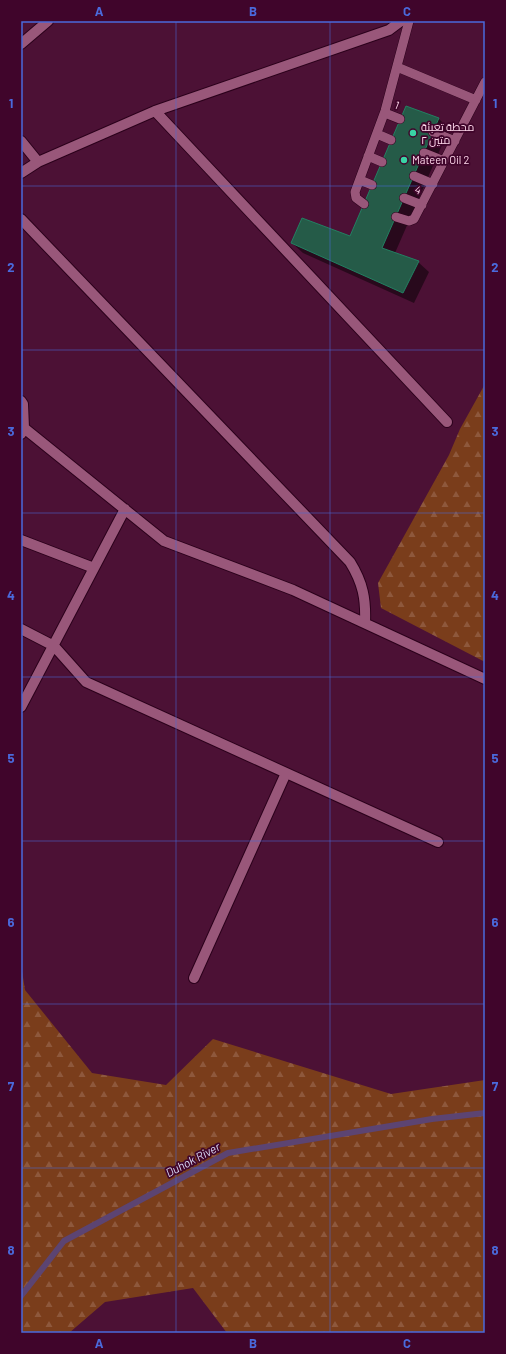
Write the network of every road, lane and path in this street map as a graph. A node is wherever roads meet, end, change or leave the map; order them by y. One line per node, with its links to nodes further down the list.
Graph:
1 (48, 21): 4 (street)
2 (401, 21): 8 (street)
3 (409, 21): 5 (lane)
4 (21, 44)
5 (397, 67): 7 (lane); 9 (lane)
6 (485, 82): 7 (lane)
7 (476, 100): 15 (lane)
8 (155, 111): 19 (street); 32 (street)
9 (384, 113): 10 (lane, 1); 12 (lane)
10 (400, 119)
11 (433, 132): 15 (lane)
12 (377, 134): 14 (lane); 17 (lane)
13 (21, 140): 19 (street)
14 (392, 140)
15 (455, 141): 18 (lane)
16 (424, 153): 18 (lane)
17 (368, 156): 20 (lane); 23 (lane)
18 (444, 161): 24 (lane)
19 (38, 162): 21 (street)
20 (382, 162)
21 (21, 173)
22 (414, 176): 24 (lane)
23 (360, 180): 25 (lane); 27 (lane)
24 (433, 184): 28 (lane)
25 (372, 185)
26 (404, 198): 28 (lane, 4)
27 (364, 204)
28 (422, 205): 29 (lane)
29 (396, 217)
30 (21, 219): 37 (street)
31 (21, 401): 33 (street)
32 (447, 422)
33 (23, 431): 34 (street)
34 (125, 509): 36 (street); 37 (street)
35 (21, 540): 36 (street)
36 (94, 568): 39 (street)
37 (365, 623): 40 (street)
38 (21, 629): 39 (street)
39 (54, 646): 41 (street); 42 (street)
40 (485, 679)
41 (21, 707)
42 (286, 773): 43 (street); 44 (street)
43 (438, 842)
44 (194, 978)

